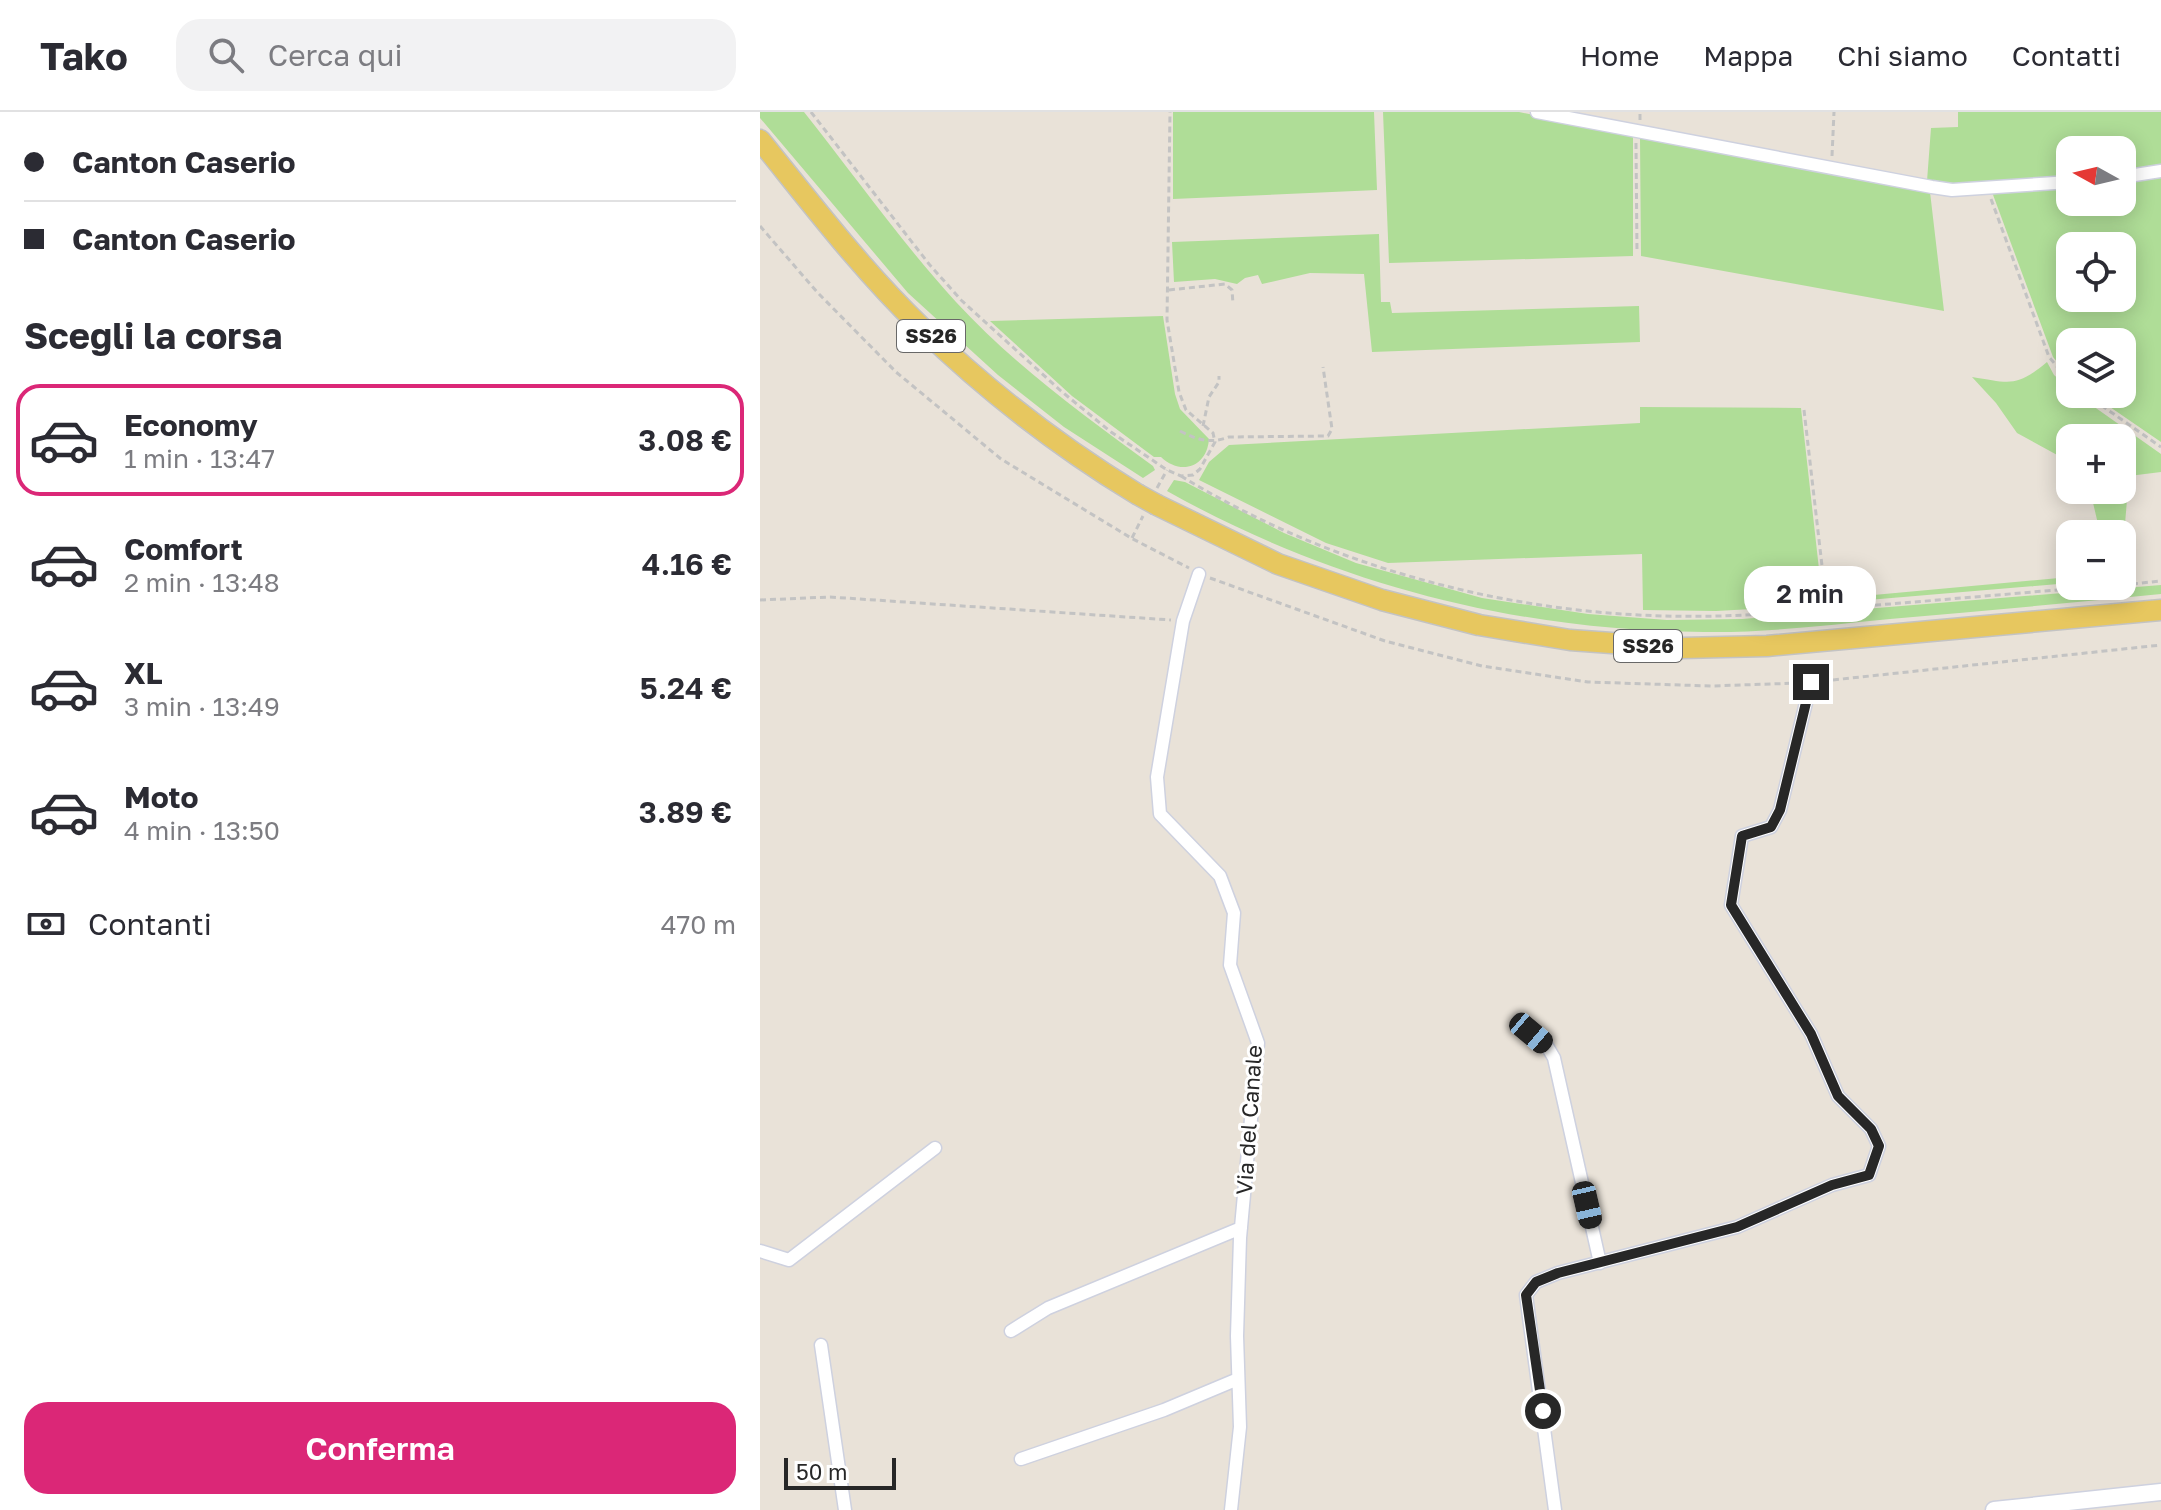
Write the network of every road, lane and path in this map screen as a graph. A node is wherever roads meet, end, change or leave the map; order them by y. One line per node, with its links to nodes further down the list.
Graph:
1 (811, 112): 25 (path)
2 (1170, 112): 14 (path)
3 (1537, 112): 5 (street)
4 (1834, 112): 7 (path)
5 (1636, 132): 7 (street); 13 (path)
6 (760, 140): 32 (main road, SS26, bridge)
7 (1832, 168): 11 (street)
8 (2161, 171): 9 (street)
9 (2136, 175)
10 (2056, 183): 11 (street)
11 (1987, 188): 16 (path)
12 (760, 226): 26 (path)
13 (1637, 252)
14 (1167, 290): 15 (path); 21 (path)
15 (1233, 304)
16 (2056, 365)
17 (1323, 367): 23 (path)
18 (1219, 376): 21 (path)
19 (2105, 408): 24 (path)
20 (1804, 410): 31 (path)
21 (1203, 426): 23 (path)
22 (1180, 431): 23 (path)
23 (1215, 442): 25 (path)
24 (2161, 447)
25 (1181, 476): 31 (path)
26 (1199, 574): 33 (street, Via del Canale)
27 (2161, 581): 28 (path)
28 (2136, 584)
29 (2056, 590): 31 (path)
30 (760, 600): 33 (path)
31 (1827, 609)
32 (2161, 610)
33 (1183, 621): 37 (street, Via del Canale)
34 (1811, 682): 39 (street)
35 (1531, 1033): 39 (street)
36 (935, 1148): 38 (street)
37 (1241, 1228): 40 (street); 42 (street, Via del Canale)
38 (760, 1251)
39 (1600, 1263): 47 (street)
40 (1011, 1331)
41 (821, 1345): 45 (street)
42 (1238, 1379): 43 (street); 46 (street, Via del Canale)
43 (1021, 1459)
44 (2161, 1492): 48 (street)
45 (845, 1510)
46 (1231, 1510)
47 (1555, 1510)
48 (1994, 1510)

